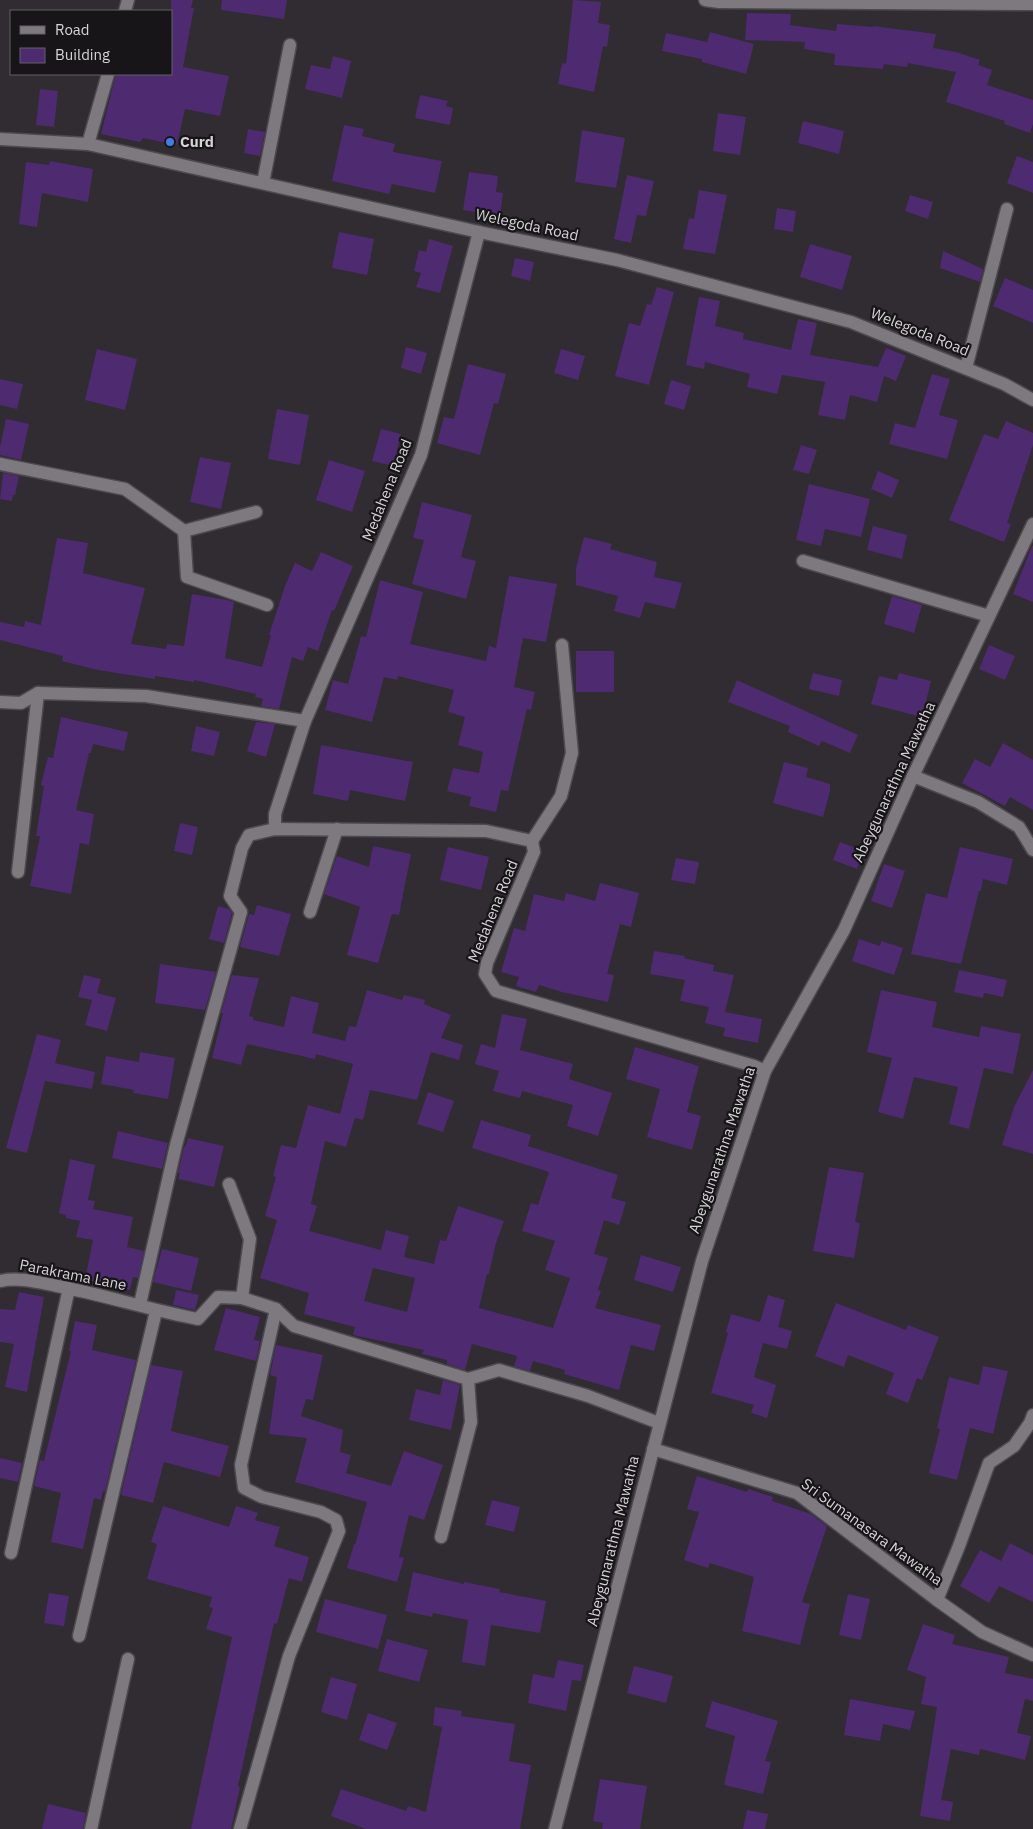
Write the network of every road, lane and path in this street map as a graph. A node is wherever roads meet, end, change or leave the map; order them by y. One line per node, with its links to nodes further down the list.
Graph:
1 (705, 0): 2 (street)
2 (1033, 4)
3 (290, 45): 7 (street)
4 (108, 75): 6 (street)
5 (0, 139): 6 (street, Welegoda Road)
6 (88, 144): 7 (street, Welegoda Road)
7 (263, 183): 9 (street, Welegoda Road)
8 (1007, 209): 10 (street)
9 (479, 232): 10 (street, Welegoda Road); 22 (street, Medahena Road)
10 (966, 368): 11 (street, Welegoda Road)
11 (1033, 400)
12 (0, 464): 15 (street)
13 (256, 512): 15 (street)
14 (1033, 524): 18 (street, Abeygunarathna Mawatha)
15 (184, 531): 17 (street)
16 (803, 561): 18 (street)
17 (267, 605)
18 (989, 616): 23 (street, Abeygunarathna Mawatha)
19 (562, 645): 26 (street)
20 (38, 693): 21 (street); 22 (street); 28 (street)
21 (0, 702)
22 (306, 721): 24 (street, Medahena Road)
23 (913, 776): 27 (street); 30 (street, Abeygunarathna Mawatha)
24 (275, 830): 25 (street, Medahena Road); 35 (street)
25 (338, 830): 26 (street, Medahena Road); 29 (street)
26 (532, 842): 30 (street, Medahena Road)
27 (1033, 850)
28 (18, 872)
29 (310, 912)
30 (765, 1071): 40 (street, Abeygunarathna Mawatha)
31 (229, 1184): 34 (street)
32 (0, 1281): 33 (street, Parakrama Lane)
33 (69, 1288): 35 (street, Parakrama Lane); 43 (street)
34 (242, 1298): 36 (street); 37 (street, Parakrama Lane)
35 (140, 1304): 37 (street, Parakrama Lane)
36 (276, 1309): 38 (street); 49 (street)
37 (156, 1311): 45 (street)
38 (468, 1379): 40 (street); 42 (street)
39 (1033, 1415): 44 (street)
40 (659, 1423): 41 (street, Abeygunarathna Mawatha)
41 (653, 1449): 44 (street, Sri Sumanasara Mawatha); 50 (street, Abeygunarathna Mawatha)
42 (441, 1537)
43 (11, 1553)
44 (937, 1600): 46 (street, Sri Sumanasara Mawatha)
45 (79, 1636)
46 (1033, 1656)
47 (128, 1659): 48 (street)
48 (91, 1829)
49 (240, 1829)
50 (556, 1829)

